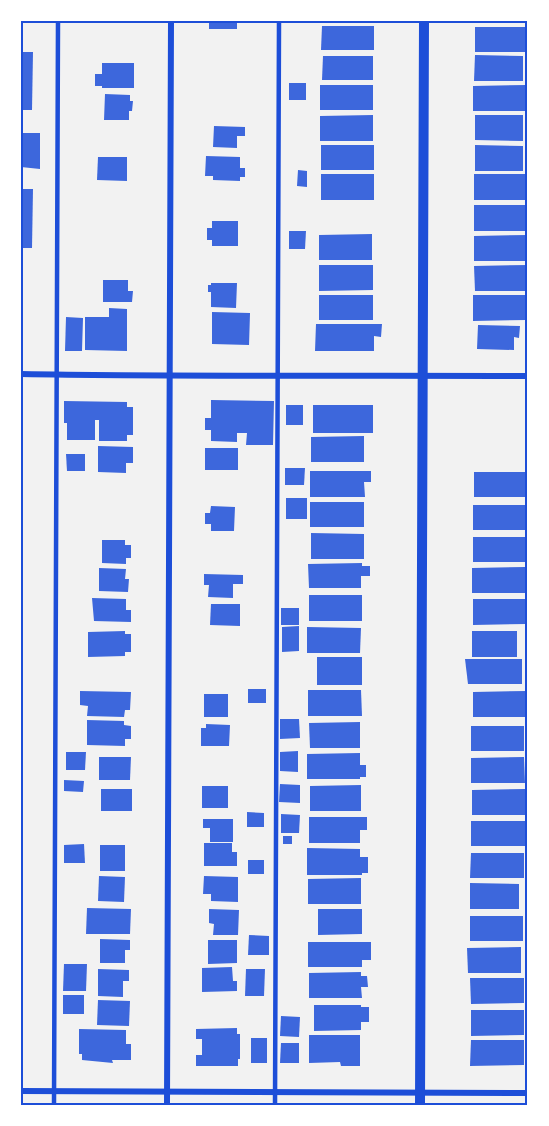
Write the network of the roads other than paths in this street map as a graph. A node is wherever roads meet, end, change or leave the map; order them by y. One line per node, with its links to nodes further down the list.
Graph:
1 (58, 21): 6 (lane)
2 (171, 21): 10 (street)
3 (279, 21): 7 (lane)
4 (424, 21): 8 (street)
5 (21, 374): 6 (street)
6 (58, 375): 10 (street); 12 (lane)
7 (277, 375): 8 (street); 10 (street); 15 (lane)
8 (422, 376): 9 (street); 13 (street)
9 (528, 376)
10 (170, 377): 14 (street)
11 (21, 1091): 12 (street)
12 (54, 1091): 14 (street); 17 (lane)
13 (418, 1092): 15 (street); 16 (street); 20 (street)
14 (166, 1093): 15 (street); 18 (street)
15 (274, 1093): 19 (lane)
16 (528, 1093)
17 (54, 1105)
18 (167, 1105)
19 (275, 1105)
20 (420, 1105)

